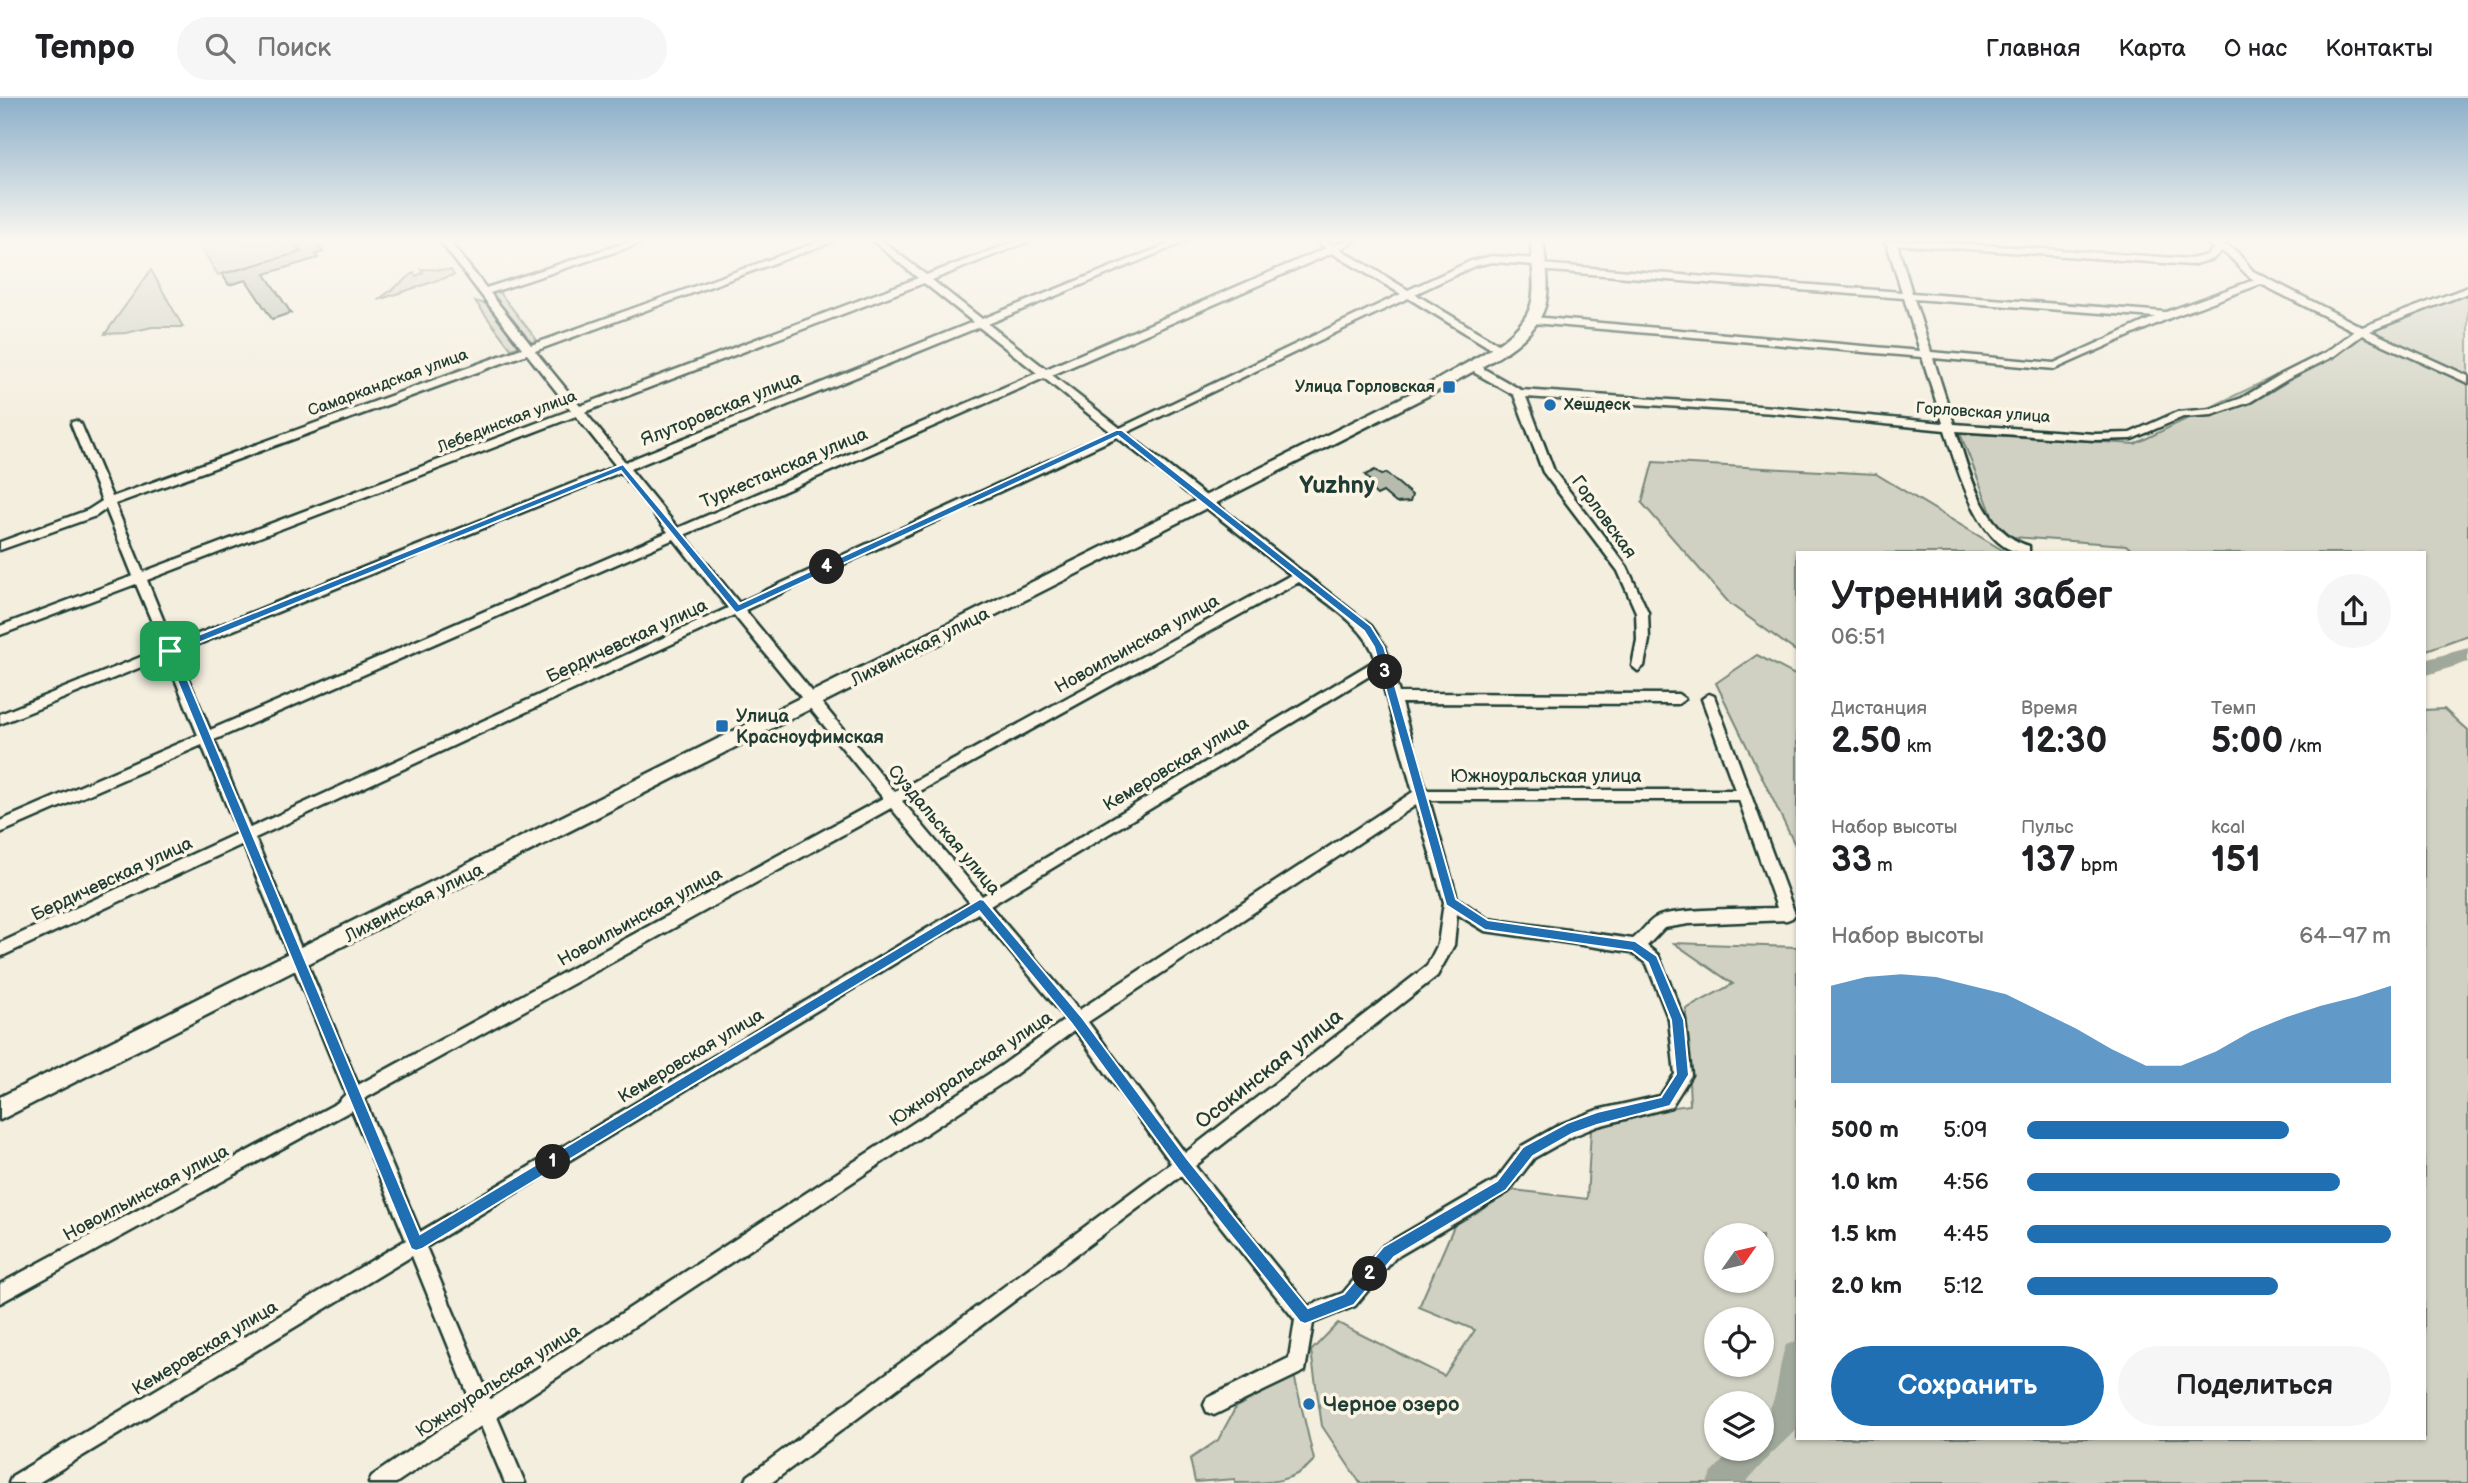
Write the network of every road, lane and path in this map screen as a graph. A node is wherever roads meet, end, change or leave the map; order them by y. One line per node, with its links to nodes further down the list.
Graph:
1 (494, 306): 19 (street, Суздальская улица)
2 (649, 306): 19 (street, Самаркандская улица)
3 (854, 306): 26 (street, Лебединская улица)
4 (959, 306): 17 (street)
5 (1024, 306): 17 (street, Ялуторовская улица)
6 (1202, 306): 23 (street, Туркестанская улица)
7 (1385, 306): 29 (street, Бердичевская улица)
8 (1429, 306): 20 (street)
9 (1538, 306): 16 (main road)
10 (1912, 306): 21 (street)
11 (2040, 306): 15 (street, Бердичевская улица)
12 (2193, 306): 15 (street)
13 (2312, 306): 18 (street)
14 (2427, 306): 18 (street, Горловская улица)
15 (2168, 315): 21 (street)
16 (1533, 320): 20 (main road, Лихвинская улица); 21 (street)
17 (981, 323): 23 (street); 30 (street, Ялуторовская улица)
18 (2361, 331): 24 (street); 28 (street, Горловская улица)
19 (528, 349): 26 (street, Суздальская улица); 31 (street, Самаркандская улица)
20 (1499, 349): 22 (main road, Лихвинская улица)
21 (1926, 356): 28 (street)
22 (1477, 360): 25 (street, Горловская улица); 32 (main road, Лихвинская улица)
23 (1047, 374): 29 (street); 33 (street, Туркестанская улица)
24 (2468, 380)
25 (1519, 393): 28 (street, Горловская улица); 42 (street, Горловская)
26 (579, 412): 30 (street, Суздальская улица); 37 (street, Лебединская улица)
27 (76, 424): 31 (street)
28 (1949, 427): 35 (street)
29 (1119, 432): 32 (street); 38 (street, Бердичевская улица)
30 (623, 467): 33 (street, Суздальская улица); 40 (street, Ялуторовская улица)
31 (108, 502): 34 (street, Самаркандская улица); 37 (street)
32 (1207, 502): 36 (street); 46 (main road, Лихвинская улица)
33 (677, 533): 38 (street, Суздальская улица); 48 (street, Туркестанская улица)
34 (0, 546)
35 (2025, 549)
36 (1300, 576): 41 (street); 51 (street, Новоильинская улица)
37 (140, 579): 39 (street, Лебединская улица); 40 (street)
38 (737, 609): 46 (street, Суздальская улица); 53 (street, Бердичевская улица)
39 (0, 631)
40 (170, 651): 47 (street, Ялуторовская улица); 48 (street)
41 (1382, 662): 43 (street); 55 (street, Кемеровская улица)
42 (1638, 666)
43 (1393, 698): 44 (street); 49 (street)
44 (1678, 699)
45 (1709, 699): 50 (street)
46 (811, 702): 51 (street, Суздальская улица); 58 (main road, Лихвинская улица)
47 (0, 719)
48 (207, 738): 52 (street, Туркестанская улица); 53 (street)
49 (1420, 795): 50 (street, Южноуральская улица); 54 (street); 59 (street, Южноуральская улица)
50 (1743, 795): 56 (street)
51 (894, 799): 55 (street, Суздальская улица); 60 (street, Новоильинская улица)
52 (0, 827)
53 (247, 836): 57 (street, Бердичевская улица); 58 (street)
54 (1451, 902): 56 (street); 62 (street, Осокинская улица)
55 (980, 904): 59 (street, Суздальская улица); 63 (street, Кемеровская улица)
56 (1635, 946): 65 (street)
57 (0, 950)
58 (299, 961): 60 (street); 61 (main road, Лихвинская улица)
59 (1077, 1020): 62 (street, Суздальская улица); 67 (street, Южноуральская улица)
60 (355, 1096): 63 (street); 64 (street, Новоильинская улица)
61 (0, 1109)
62 (1183, 1165): 65 (street, Суздальская улица); 71 (street, Осокинская улица)
63 (416, 1244): 67 (street); 68 (street, Кемеровская улица)
64 (0, 1294)
65 (1305, 1317): 66 (street)
66 (1214, 1405)
67 (486, 1413): 69 (street, Южноуральская улица); 70 (street)
68 (19, 1483)
69 (379, 1483)
70 (515, 1483)
71 (755, 1483)

